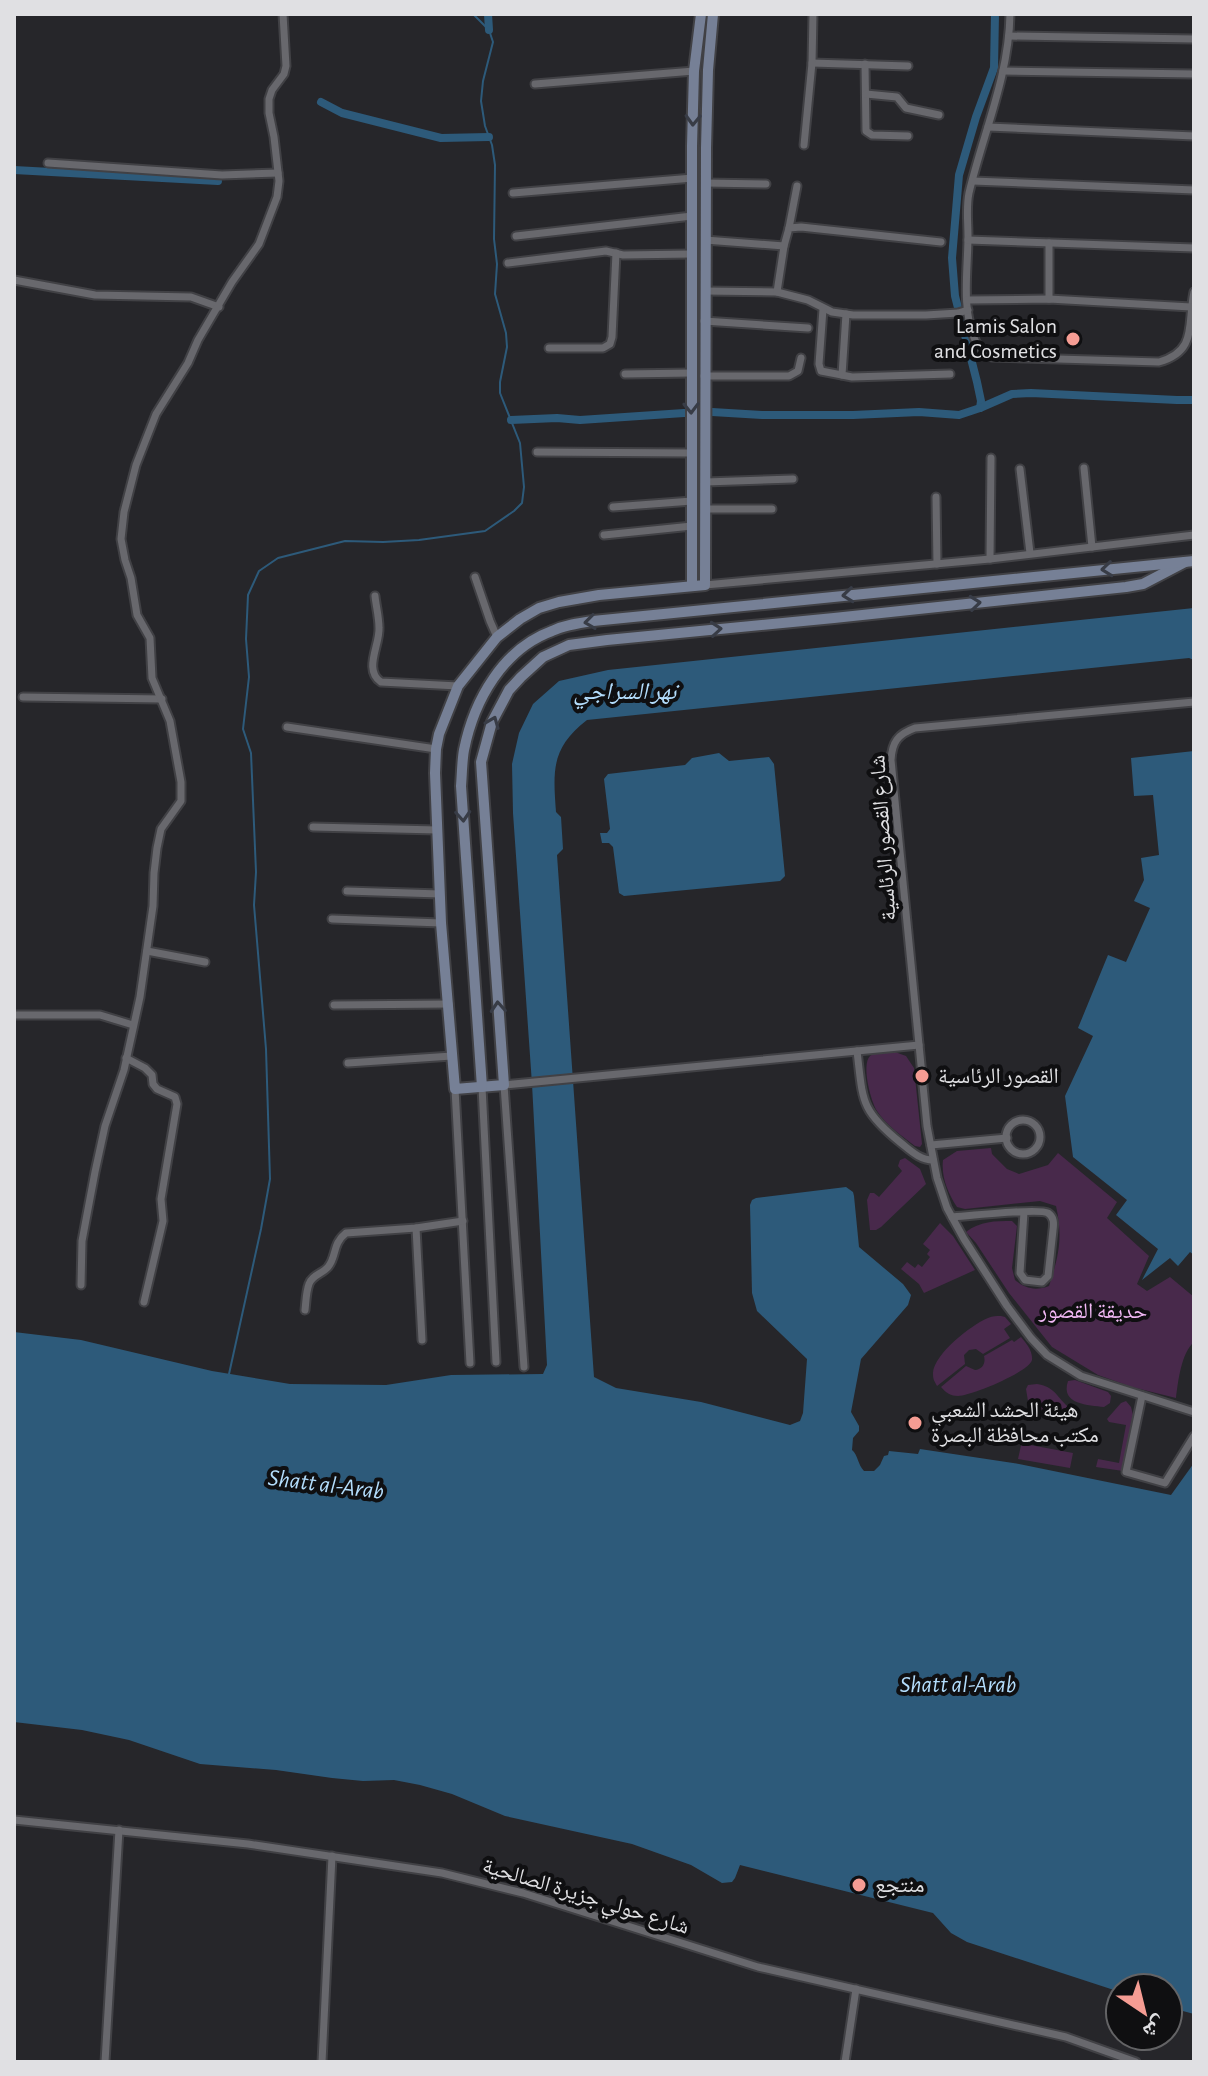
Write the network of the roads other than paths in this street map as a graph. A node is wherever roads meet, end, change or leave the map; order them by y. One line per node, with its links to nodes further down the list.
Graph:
1 (283, 14): 22 (street)
2 (701, 14): 11 (main road)
3 (713, 14): 25 (main road)
4 (813, 14): 8 (street)
5 (1010, 14): 6 (street)
6 (1009, 36): 7 (street); 12 (street)
7 (1194, 39)
8 (812, 63): 9 (street); 20 (street)
9 (865, 64): 10 (street); 15 (street)
10 (908, 66)
11 (694, 71): 14 (street); 23 (main road, one-way to 23)
12 (1003, 71): 13 (street); 17 (street)
13 (1194, 74)
14 (535, 84)
15 (866, 94): 16 (street); 18 (street)
16 (939, 115)
17 (988, 127): 19 (street); 24 (street)
18 (908, 136)
19 (1194, 136)
20 (804, 145)
21 (48, 163): 22 (street)
22 (278, 173): 48 (street)
23 (693, 178): 29 (street); 30 (main road)
24 (973, 181): 28 (street); 34 (street)
25 (706, 183): 26 (street); 33 (main road)
26 (766, 184)
27 (797, 186): 31 (street)
28 (1194, 190)
29 (513, 193)
30 (692, 216): 32 (street); 40 (main road)
31 (789, 228): 35 (street); 37 (street)
32 (516, 236)
33 (705, 240): 37 (street); 43 (main road)
34 (968, 240): 36 (street); 47 (street)
35 (941, 242)
36 (1049, 243): 38 (street); 46 (street)
37 (784, 246): 44 (street)
38 (1194, 248)
39 (616, 253): 40 (street); 41 (street); 55 (street)
40 (691, 254): 57 (main road)
41 (508, 263)
42 (14, 280): 48 (street)
43 (705, 291): 44 (street); 53 (main road)
44 (777, 292): 50 (street)
45 (1194, 292): 49 (street)
46 (1049, 299): 47 (street); 49 (street)
47 (967, 300): 51 (street)
48 (219, 307): 89 (street)
49 (1191, 307): 51 (street)
50 (823, 309): 52 (street); 60 (street)
51 (963, 312): 52 (street)
52 (846, 314): 60 (street)
53 (704, 321): 54 (street); 61 (main road)
54 (808, 328)
55 (549, 348)
56 (801, 358): 61 (street)
57 (691, 373): 58 (street); 63 (main road, one-way to 63)
58 (625, 374)
59 (950, 374): 60 (street)
60 (842, 375)
61 (704, 376): 68 (main road)
62 (537, 452): 63 (street)
63 (691, 453): 70 (main road)
64 (991, 458): 79 (street)
65 (1084, 468): 77 (street)
66 (1020, 469): 78 (street)
67 (793, 479): 68 (street)
68 (705, 482): 72 (main road)
69 (936, 497): 81 (street)
70 (692, 501): 71 (street); 74 (main road)
71 (613, 507)
72 (705, 509): 73 (street); 83 (main road)
73 (772, 509)
74 (692, 526): 75 (street); 84 (main road)
75 (604, 535)
76 (1191, 535): 77 (street)
77 (1092, 547): 78 (street)
78 (1030, 553): 79 (street)
79 (990, 559): 81 (street)
80 (1190, 561): 110 (main road, one-way to 80); 111 (main road, one-way to 111)
81 (937, 564): 83 (street)
82 (475, 577): 86 (street)
83 (705, 585): 84 (main road)
84 (692, 586): 86 (main road)
85 (375, 596): 87 (street)
86 (497, 637): 87 (main road)
87 (458, 686): 92 (main road)
88 (23, 697): 89 (street)
89 (162, 699): 99 (street)
90 (1194, 702): 105 (street, شارع القصور الرئاسية)
91 (287, 727): 92 (street)
92 (436, 749): 94 (main road)
93 (313, 827): 94 (street)
94 (437, 830): 96 (main road)
95 (347, 891): 96 (street)
96 (440, 894): 98 (main road)
97 (332, 919): 98 (street)
98 (441, 923): 101 (main road)
99 (147, 951): 100 (street); 104 (street)
100 (205, 962)
101 (449, 1004): 102 (street); 107 (main road)
102 (334, 1005)
103 (14, 1015): 104 (street)
104 (133, 1025): 108 (street)
105 (919, 1045): 106 (street); 114 (street, شارع القصور الرئاسية)
106 (857, 1051): 110 (street); 115 (street)
107 (452, 1056): 109 (street); 112 (main road)
108 (126, 1058): 120 (street); 121 (street)
109 (348, 1063)
110 (508, 1085): 111 (main road); 126 (street)
111 (482, 1087): 112 (main road); 124 (street)
112 (455, 1089): 118 (street)
113 (1007, 1138): 113 (street); 114 (street)
114 (931, 1145): 115 (street, شارع القصور الرئاسية)
115 (933, 1160): 117 (street, شارع القصور الرئاسية)
116 (1024, 1212): 116 (street); 117 (street)
117 (952, 1217): 127 (street, شارع القصور الرئاسية)
118 (463, 1221): 119 (street); 125 (street)
119 (416, 1228): 122 (street); 123 (street)
120 (81, 1285)
121 (144, 1302)
122 (305, 1310)
123 (422, 1340)
124 (496, 1362)
125 (470, 1363)
126 (524, 1367)
127 (1142, 1396): 128 (street, شارع القصور الرئاسية); 129 (street)
128 (1194, 1412)
129 (1194, 1436)
130 (14, 1820): 131 (street, شارع حولي جزيرة الصالحية)
131 (119, 1830): 132 (street, شارع حولي جزيرة الصالحية); 134 (street)
132 (332, 1856): 133 (street, شارع حولي جزيرة الصالحية); 135 (street)
133 (856, 1989): 136 (street); 137 (street, شارع حولي جزيرة الصالحية)
134 (105, 2062)
135 (322, 2062)
136 (845, 2062)
137 (1136, 2062)

